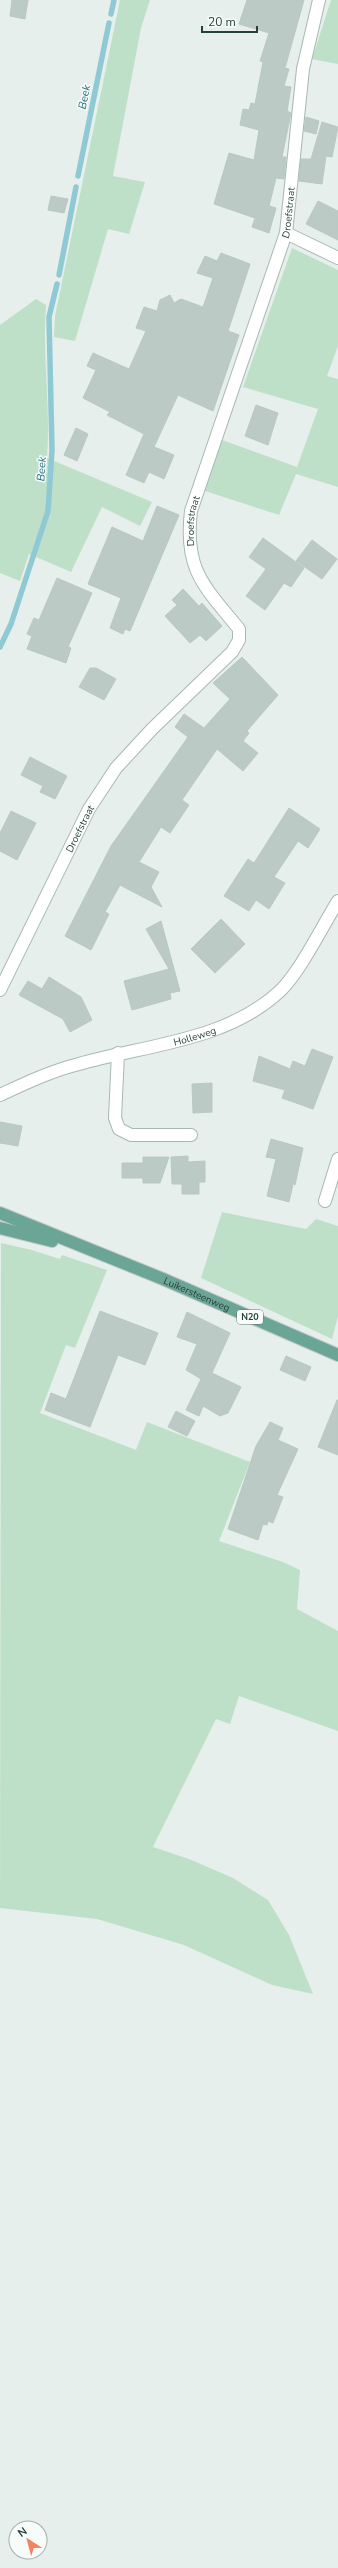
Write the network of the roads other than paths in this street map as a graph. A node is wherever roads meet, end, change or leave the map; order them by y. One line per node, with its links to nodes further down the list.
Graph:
1 (319, 0): 2 (street, Droefstraat)
2 (286, 233): 3 (street); 5 (street, Droefstraat)
3 (338, 258)
4 (338, 900): 6 (street, Holleweg)
5 (0, 990)
6 (118, 1053): 7 (street, Holleweg); 8 (street)
7 (0, 1095)
8 (191, 1135)
9 (338, 1159): 10 (street)
10 (325, 1201)
11 (0, 1213): 13 (main road, Luikersteenweg / N20)
12 (0, 1228): 13 (main road, Luikersteenweg / N20)
13 (77, 1245): 14 (main road, Luikersteenweg / N20)
14 (338, 1355)

